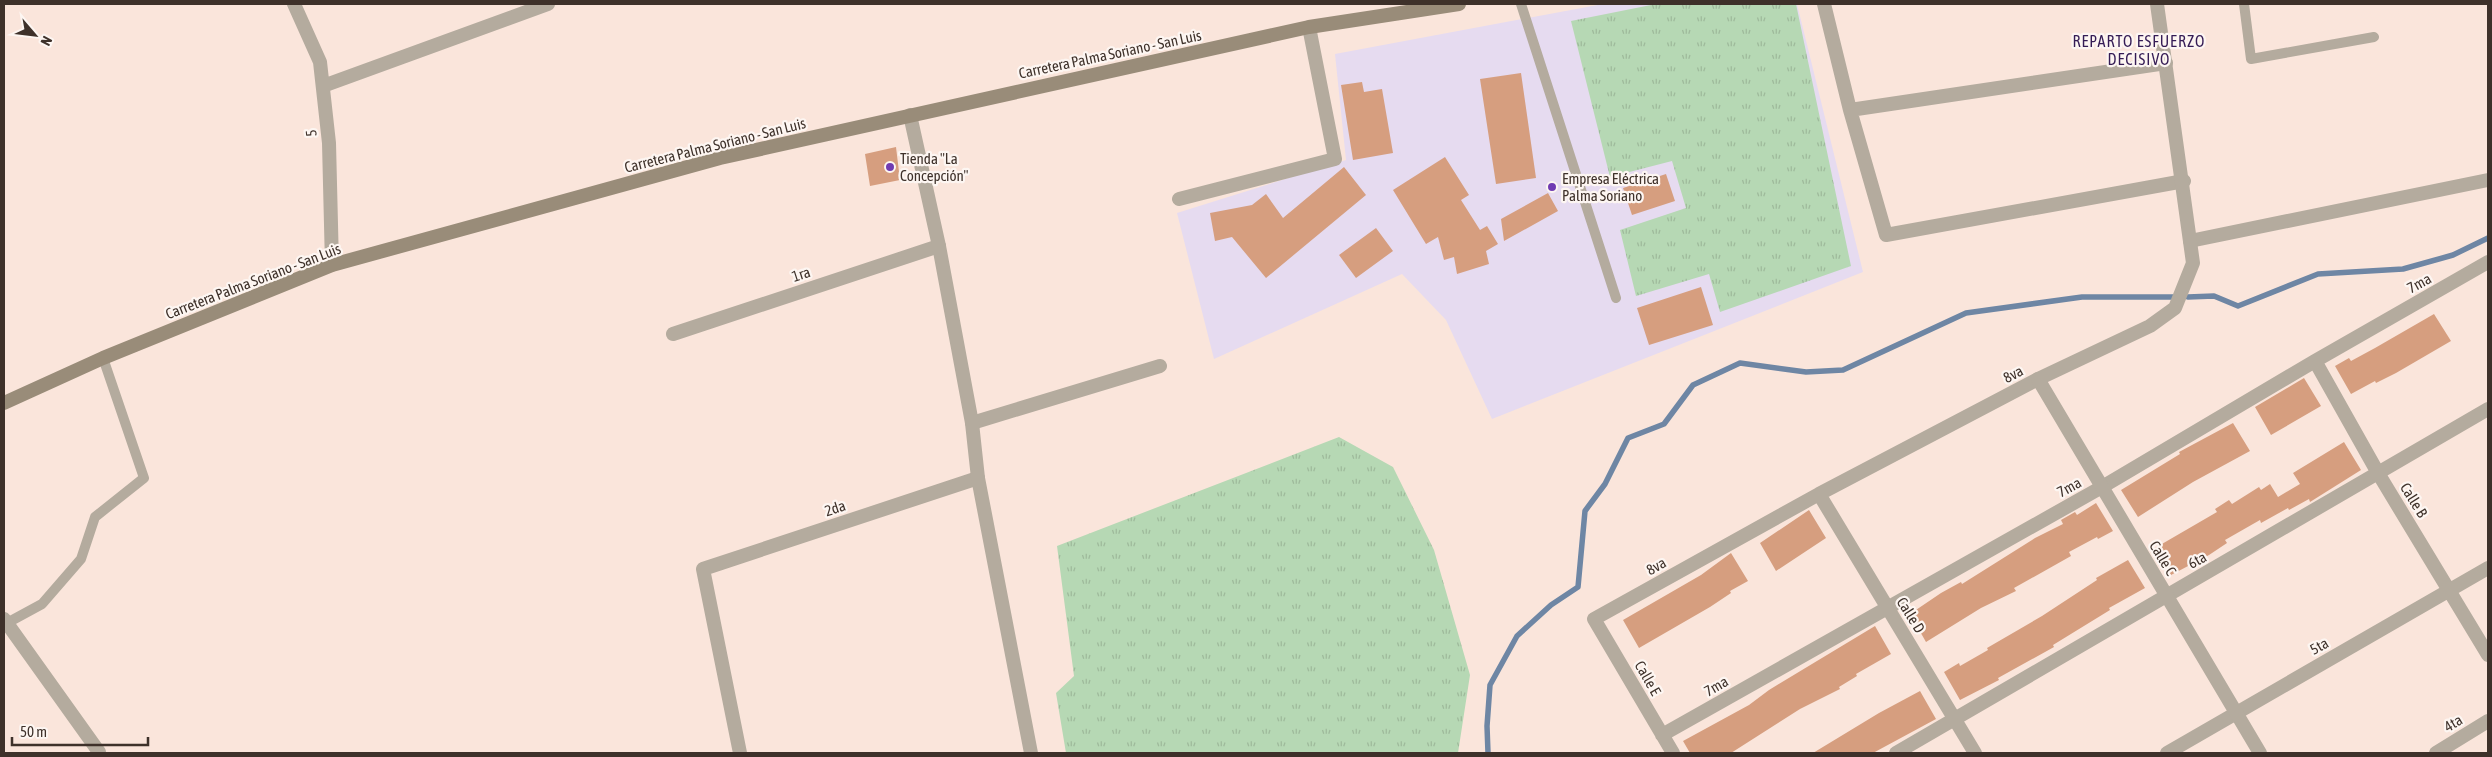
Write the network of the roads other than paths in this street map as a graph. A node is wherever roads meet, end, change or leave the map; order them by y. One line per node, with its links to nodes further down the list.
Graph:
1 (294, 4): 11 (street, 5)
2 (548, 4): 11 (street)
3 (1459, 4): 8 (main road, Carretera Palma Soriano - San Luis)
4 (1521, 4): 21 (lane)
5 (1824, 4): 12 (street)
6 (2157, 4): 10 (street, 8va)
7 (2244, 4): 9 (lane)
8 (1309, 27): 13 (main road, Carretera Palma Soriano - San Luis); 16 (street)
9 (2374, 37)
10 (2166, 63): 12 (street); 15 (street, 8va)
11 (323, 86): 20 (street, 5)
12 (1850, 110): 15 (street)
13 (910, 115): 18 (street); 20 (main road, Carretera Palma Soriano - San Luis)
14 (2488, 180): 17 (street)
15 (2184, 181): 17 (street, 8va)
16 (1179, 199)
17 (2190, 241): 26 (street, 8va)
18 (939, 246): 22 (street, 1ra); 29 (street)
19 (2488, 262): 24 (street, 7ma)
20 (332, 265): 23 (main road, Carretera Palma Soriano - San Luis)
21 (1616, 298)
22 (673, 334)
23 (103, 358): 27 (main road, Carretera Palma Soriano - San Luis); 39 (lane)
24 (2314, 361): 30 (street, Calle B); 32 (street, 7ma)
25 (1160, 366): 29 (street)
26 (2038, 379): 32 (street, Calle C); 33 (street, 8va)
27 (4, 403)
28 (2488, 409): 30 (street, 6ta)
29 (972, 423): 31 (street)
30 (2378, 473): 35 (street, Calle B); 36 (street, 6ta)
31 (978, 478): 46 (street, 2da); 47 (street)
32 (2102, 487): 36 (street, Calle C); 37 (street, 7ma)
33 (1819, 494): 37 (street, Calle D); 38 (street, 8va)
34 (2488, 568): 35 (street, 5ta)
35 (2450, 590): 40 (street, Calle B); 41 (street, 5ta)
36 (2167, 596): 41 (street, Calle C); 42 (street, 6ta)
37 (1887, 607): 42 (street, Calle D); 44 (street, 7ma)
38 (1594, 619): 44 (street, Calle E)
39 (6, 621): 45 (street)
40 (2488, 655)
41 (2236, 713): 51 (street, 5ta); 52 (street, Calle C)
42 (1955, 718): 49 (street, 6ta); 50 (street, Calle D)
43 (2488, 721): 53 (street, 4ta)
44 (1662, 735): 48 (street, Calle E)
45 (99, 752)
46 (740, 753)
47 (1031, 753)
48 (1673, 753)
49 (1896, 753)
50 (1975, 753)
51 (2167, 753)
52 (2260, 753)
53 (2436, 753)

